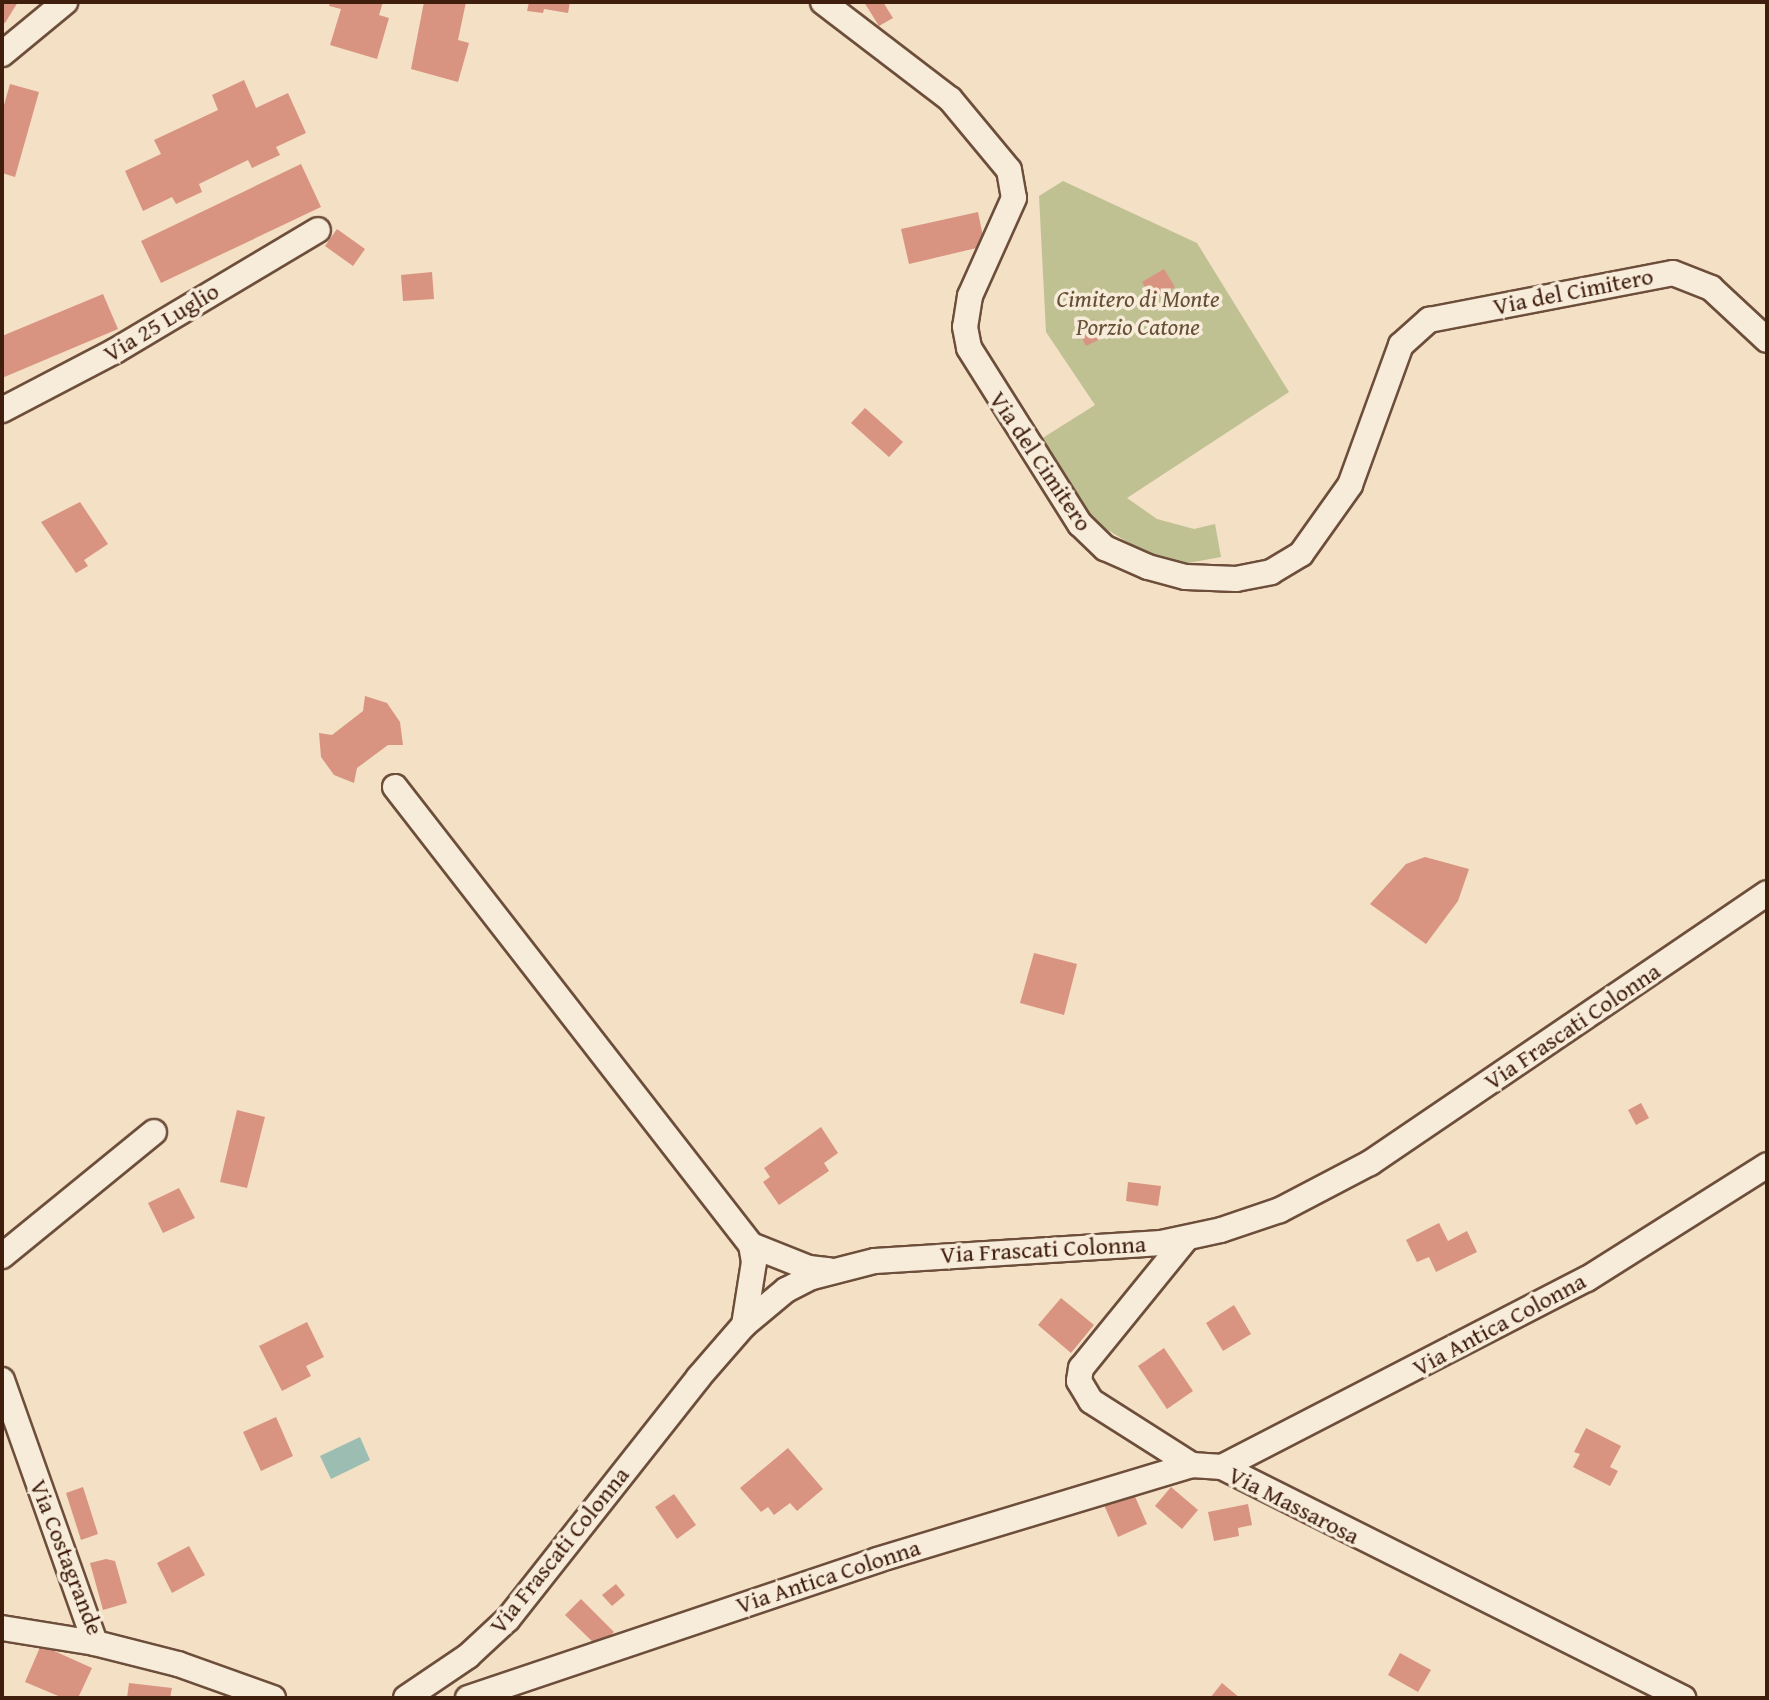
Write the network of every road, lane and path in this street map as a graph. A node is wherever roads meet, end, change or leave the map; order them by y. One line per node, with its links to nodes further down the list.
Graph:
1 (65, 2): 3 (street)
2 (823, 2): 5 (street, Via del Cimitero)
3 (2, 54)
4 (318, 230): 6 (street, Via 25 Luglio)
5 (1767, 340)
6 (2, 410)
7 (395, 787): 12 (street)
8 (1767, 893): 11 (street, Via Frascati Colonna)
9 (154, 1132): 13 (street)
10 (1767, 1165): 18 (street, Via Antica Colonna)
11 (1186, 1239): 14 (street, Via Frascati Colonna); 17 (street, Via Massarosa)
12 (751, 1245): 14 (street); 15 (street)
13 (2, 1256)
14 (837, 1270): 15 (street, Via Frascati Colonna)
15 (744, 1325): 22 (street, Via Frascati Colonna)
16 (2, 1380): 20 (street, Via Costagrande)
17 (1192, 1465): 18 (street, Via Massarosa); 23 (street, Via Antica Colonna)
18 (1222, 1467): 24 (street, Via Massarosa)
19 (2, 1628): 20 (street)
20 (95, 1643): 21 (street, Via Costagrande)
21 (273, 1698)
22 (406, 1698)
23 (468, 1698)
24 (1684, 1698)

